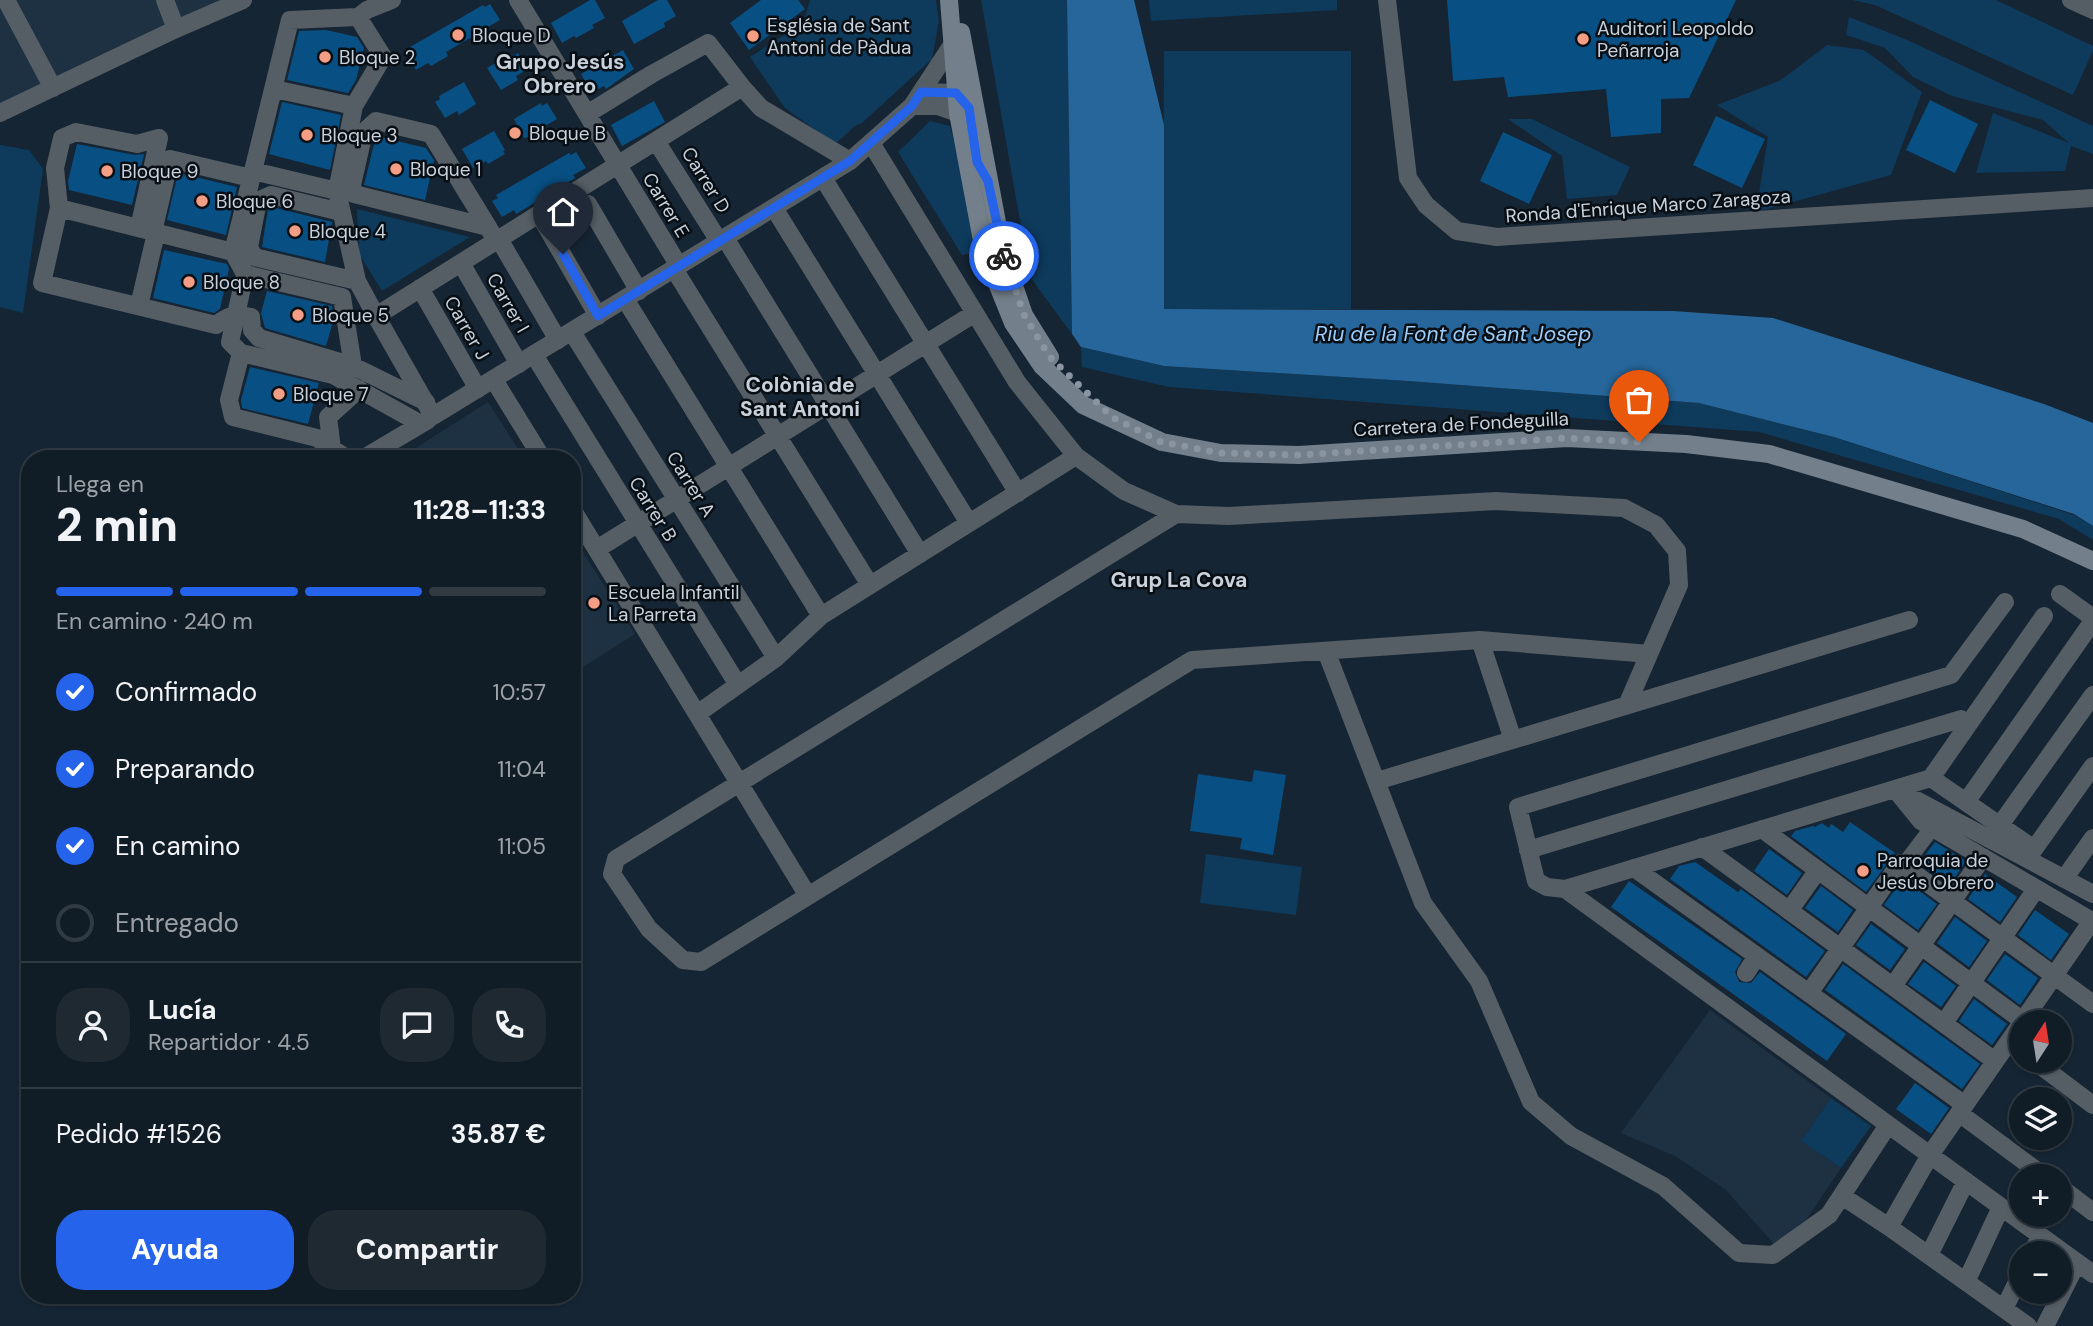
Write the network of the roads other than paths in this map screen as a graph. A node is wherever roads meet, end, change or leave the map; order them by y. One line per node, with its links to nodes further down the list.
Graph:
1 (6, 0): 15 (street)
2 (165, 0): 12 (street)
3 (243, 0): 12 (street)
4 (390, 0): 11 (street)
5 (518, 0): 24 (street, Carrer E)
6 (949, 0): 13 (main road, Carretera de Fondeguilla)
7 (955, 0): 14 (main road, Carretera de Fondeguilla)
8 (1387, 0): 33 (street, Ronda d'Enrique Marco Zaragoza)
9 (2071, 0): 10 (street)
10 (2093, 10)
11 (358, 17): 17 (street); 20 (street)
12 (176, 29): 15 (street)
13 (952, 45): 18 (main road, Carretera de Fondeguilla); 19 (street)
14 (967, 70): 18 (street); 31 (main road, Carretera de Fondeguilla)
15 (53, 88): 22 (street)
16 (742, 88): 24 (street); 25 (street); 27 (street)
17 (274, 89): 20 (street); 29 (street)
18 (956, 93): 19 (street); 21 (street); 23 (main road, Carretera de Fondeguilla); 31 (street)
19 (917, 99): 21 (street); 26 (street)
20 (354, 106): 32 (street)
21 (938, 106): 23 (street)
22 (0, 113)
23 (957, 113): 64 (main road, Carretera de Fondeguilla)
24 (587, 114): 28 (street, Carrer E)
25 (656, 141): 28 (street); 41 (street, Carrer D)
26 (872, 143): 27 (street); 51 (street)
27 (850, 161): 30 (street)
28 (617, 165): 38 (street); 44 (street, Carrer E)
29 (252, 175): 32 (street); 39 (street); 42 (street)
30 (823, 178): 36 (street); 55 (street)
31 (988, 181): 64 (main road, Carretera de Fondeguilla)
32 (337, 191): 37 (street)
33 (2093, 198)
34 (588, 204): 48 (street)
35 (59, 208): 39 (street); 39 (street); 49 (street)
36 (774, 208): 41 (street); 59 (street)
37 (341, 212): 46 (street); 46 (street)
38 (539, 214): 40 (street); 53 (street)
39 (150, 231): 42 (street); 49 (street)
40 (494, 235): 40 (street, Carrer A); 43 (street); 54 (street, Carrer A)
41 (722, 240): 44 (street); 62 (street, Carrer D)
42 (233, 252): 45 (street)
43 (461, 263): 47 (street); 57 (street, Carrer I)
44 (676, 268): 48 (street); 65 (street, Carrer E)
45 (245, 274): 50 (street); 58 (street)
46 (357, 281): 52 (street)
47 (420, 288): 52 (street); 60 (street, Carrer J)
48 (632, 295): 53 (street); 71 (street)
49 (139, 306): 50 (street)
50 (237, 313): 56 (street); 58 (street)
51 (975, 313): 55 (street); 70 (street)
52 (376, 316): 63 (street)
53 (598, 316): 54 (street)
54 (565, 336): 57 (street); 73 (street, Carrer A)
55 (926, 344): 59 (street); 72 (street)
56 (241, 353): 61 (street); 66 (street)
57 (526, 360): 60 (street); 77 (street, Carrer B)
58 (354, 366): 63 (street)
59 (877, 374): 62 (street); 76 (street)
60 (486, 384): 63 (street); 69 (street, Carrer J)
61 (359, 389): 63 (street); 67 (street)
62 (828, 405): 65 (street); 79 (street, Carrer D)
63 (427, 414): 68 (street)
64 (1112, 417): 80 (main road, Carretera de Fondeguilla)
65 (778, 436): 71 (street); 81 (street, Carrer E)
66 (334, 450)
67 (338, 450)
68 (375, 450)
69 (536, 450)
70 (1076, 456): 72 (street); 74 (street)
71 (729, 467): 73 (street); 84 (street)
72 (1018, 493): 76 (street)
73 (676, 500): 77 (street); 91 (street, Carrer A)
74 (1176, 514): 90 (street); 101 (street)
75 (581, 523): 78 (street)
76 (969, 523): 79 (street)
77 (638, 524): 78 (street); 92 (street, Carrer B)
78 (597, 549): 95 (street)
79 (920, 554): 81 (street)
80 (2093, 561)
81 (870, 585): 84 (street)
82 (2060, 594): 87 (street)
83 (2005, 602): 109 (street)
84 (821, 616): 91 (street)
85 (2044, 616): 96 (street)
86 (1909, 620): 94 (street)
87 (2093, 620): 103 (street)
88 (1479, 640): 89 (street); 90 (street); 97 (street)
89 (1326, 651): 100 (street); 119 (street)
90 (1649, 654): 94 (street)
91 (776, 658): 92 (street)
92 (738, 685): 95 (street)
93 (2093, 695): 104 (street)
94 (1627, 705): 97 (street)
95 (698, 714): 101 (street)
96 (1968, 724): 99 (street); 109 (street)
97 (1513, 740): 100 (street)
98 (2093, 766): 110 (street)
99 (1931, 778): 102 (street); 103 (street)
100 (1377, 781): 146 (street)
101 (739, 783): 119 (street); 119 (street)
102 (1895, 789): 105 (street); 106 (street); 110 (street)
103 (1966, 802): 104 (street)
104 (2000, 825): 110 (street)
105 (1932, 828): 111 (street); 112 (street)
106 (1762, 829): 108 (street); 114 (street)
107 (2093, 838): 115 (street)
108 (1702, 847): 113 (street); 122 (street)
109 (1528, 850): 116 (street)
110 (2030, 854): 115 (street)
111 (1983, 858): 117 (street); 120 (street)
112 (1903, 865): 120 (street); 121 (street)
113 (1634, 868): 116 (street); 127 (street)
114 (1818, 870): 121 (street); 122 (street)
115 (2064, 879): 118 (street)
116 (1566, 888): 142 (street)
117 (2036, 889): 123 (street); 124 (street)
118 (2093, 894)
119 (808, 896)
120 (1952, 901): 124 (street); 125 (street)
121 (1869, 907): 125 (street); 126 (street)
122 (1789, 911): 126 (street)
123 (2092, 921): 129 (street)
124 (2003, 938): 129 (street); 130 (street)
125 (1922, 946): 130 (street); 131 (street)
126 (1841, 948): 131 (street); 132 (street)
127 (1757, 956): 128 (street); 132 (street)
128 (1746, 973)
129 (2054, 976): 133 (street); 134 (street)
130 (1972, 983): 135 (street); 136 (street)
131 (1893, 986): 136 (street)
132 (1809, 993): 141 (street)
133 (2093, 1004)
134 (2030, 1010)
135 (2009, 1012)
136 (1944, 1023): 138 (street)
137 (2009, 1051): 138 (street)
138 (1996, 1060): 141 (street)
139 (2050, 1073): 140 (street)
140 (2093, 1105)
141 (1962, 1109): 143 (street); 144 (street)
142 (1888, 1125): 143 (street); 146 (street)
143 (1930, 1155): 145 (street); 150 (street)
144 (2029, 1164)
145 (1966, 1181): 148 (street); 153 (street)
146 (1842, 1196): 150 (street)
147 (2072, 1196): 149 (street)
148 (2001, 1207): 151 (street); 156 (street)
149 (2093, 1212)
150 (1889, 1227): 153 (street)
151 (2040, 1236): 152 (street); 154 (street)
152 (2038, 1241)
153 (1928, 1255): 156 (street)
154 (2077, 1262): 155 (street); 160 (street)
155 (2093, 1274)
156 (1966, 1282): 158 (street)
157 (2009, 1299): 158 (street)
158 (2004, 1309): 159 (street)
159 (2028, 1326)
160 (2045, 1326)

